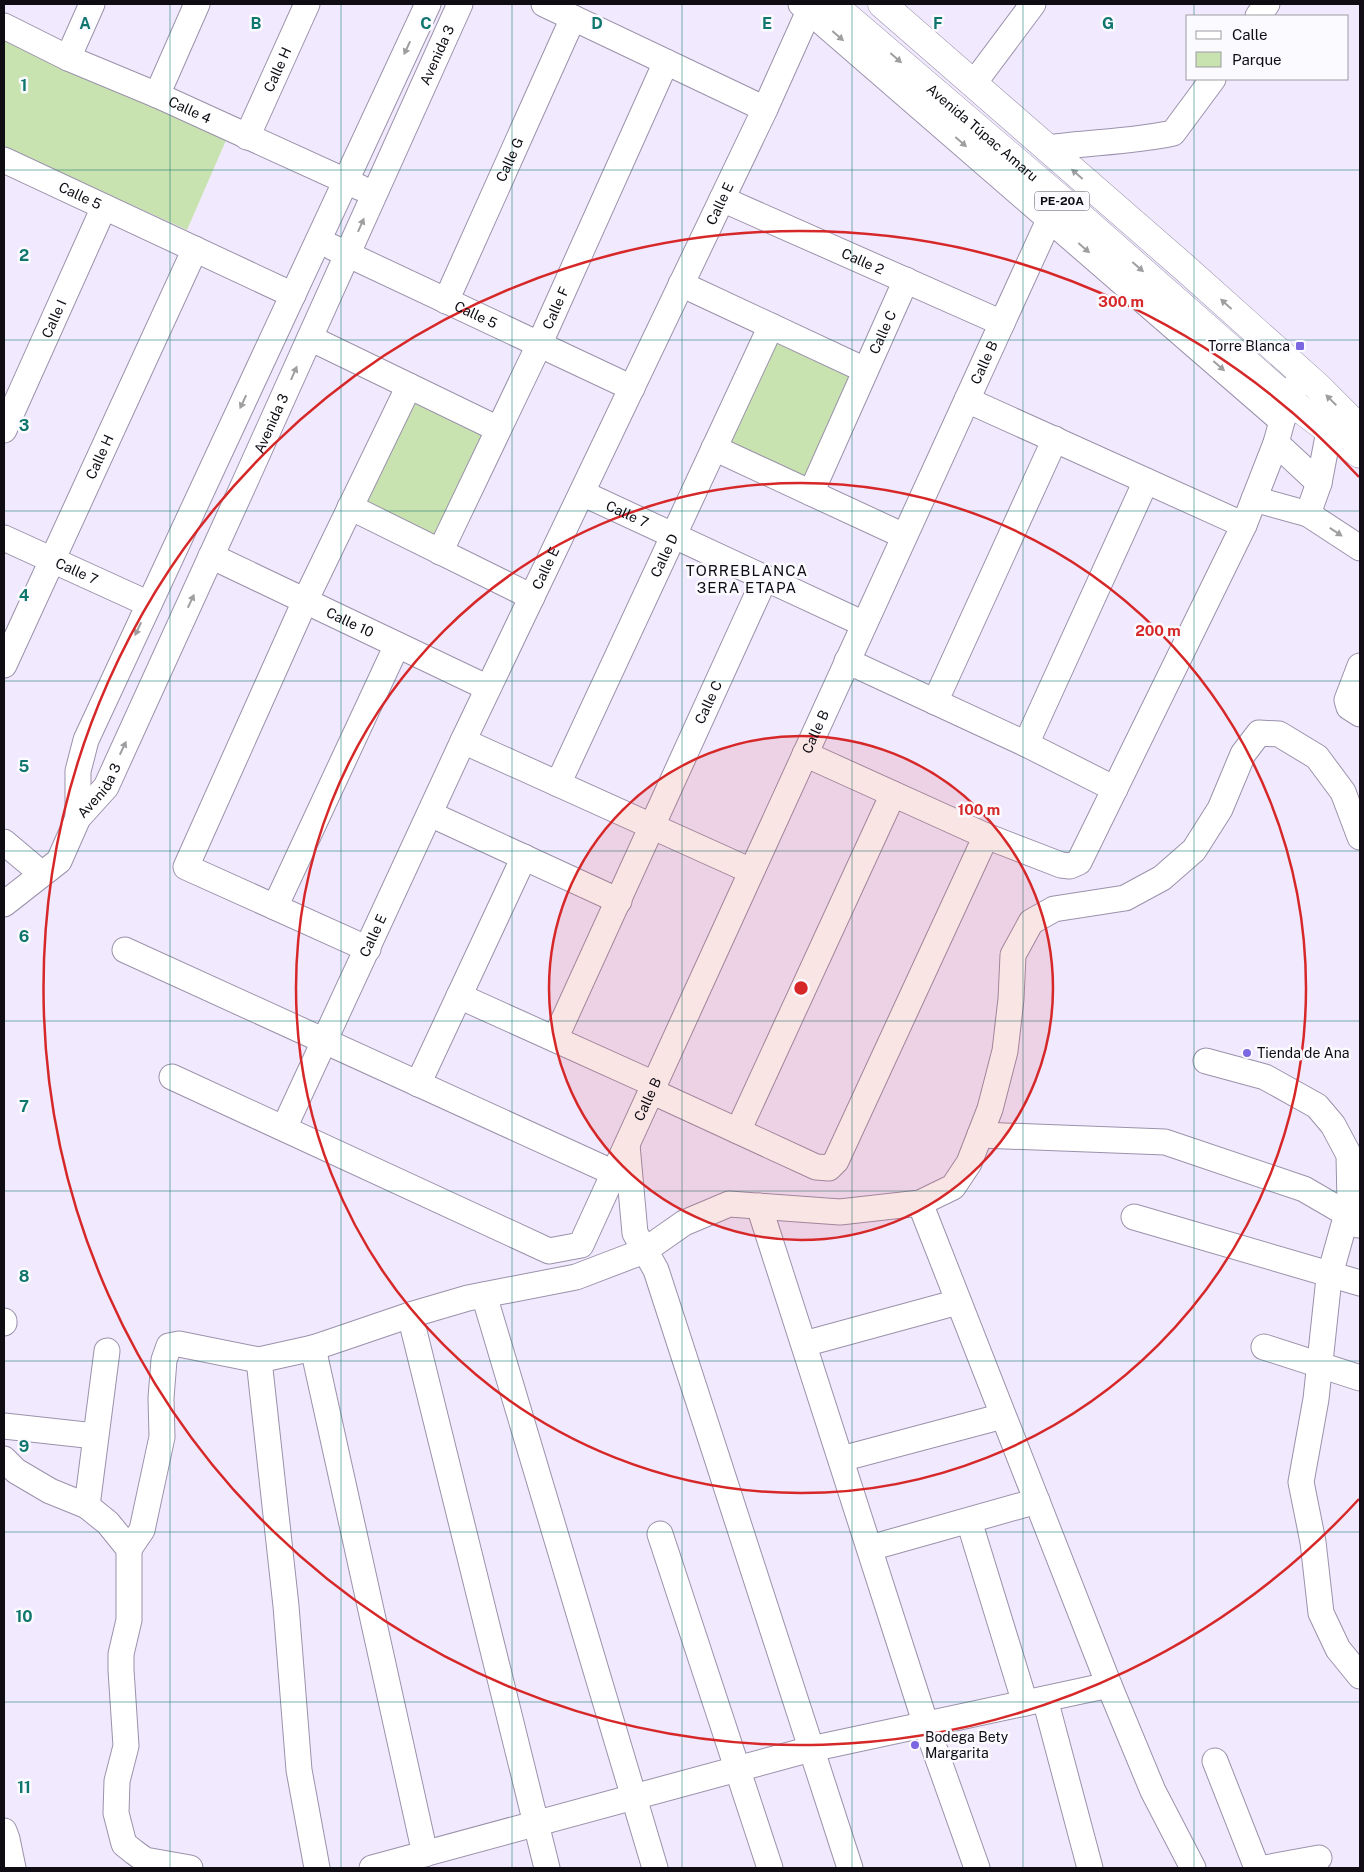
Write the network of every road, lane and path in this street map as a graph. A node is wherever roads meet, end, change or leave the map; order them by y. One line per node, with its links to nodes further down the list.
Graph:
1 (92, 4): 14 (street)
2 (197, 4): 18 (street)
3 (307, 4): 20 (street, Calle H)
4 (428, 4): 23 (street, Avenida 3, one-way to 23)
5 (460, 4): 24 (street, Avenida 3)
6 (544, 4): 12 (street)
7 (882, 4): 17 (highway, PE-20A)
8 (1034, 4): 17 (street)
9 (1267, 4): 11 (street)
10 (814, 6): 19 (street, Calle E); 27 (street, one-way to 27); 44 (highway, Avenida Túpac Amaru / PE-20A, one-way to 44)
11 (1259, 15)
12 (573, 18): 15 (street); 34 (street, Calle G)
13 (4, 26): 14 (street, Calle 4)
14 (68, 58): 18 (street, Calle 4)
15 (666, 62): 19 (street); 38 (street, Calle F)
16 (1212, 80): 21 (street)
17 (974, 84): 21 (highway, PE-20A)
18 (157, 95): 20 (street, Calle 4)
19 (765, 109): 25 (street, Calle E)
20 (248, 137): 23 (street, Calle 4)
21 (1048, 148): 40 (highway, PE-20A, one-way to 21)
22 (7, 170): 26 (street, Calle 5)
23 (346, 182): 24 (street, Calle 4); 28 (street, Avenida 3)
24 (374, 194): 30 (street, Avenida 3, one-way to 24)
25 (722, 199): 31 (street, Calle 2); 32 (street, Calle E)
26 (104, 207): 29 (street, Calle 5); 47 (street, Calle I)
27 (1050, 218): 35 (street, Calle B); 44 (street, one-way to 44)
28 (318, 241): 30 (street, Calle 5); 33 (street, Avenida 3)
29 (195, 249): 33 (street, Calle 5); 66 (street, Calle H)
30 (347, 255): 34 (street, Calle 5); 37 (street, Avenida 3)
31 (906, 280): 35 (street, Calle 2); 39 (street, Calle C)
32 (682, 284): 36 (street); 42 (street, Calle E)
33 (293, 295): 70 (street, Avenida 3, one-way to 70)
34 (446, 301): 38 (street, Calle 5)
35 (1002, 323): 43 (street, Calle B)
36 (770, 326): 39 (street); 50 (street, Calle D)
37 (310, 338): 41 (street); 65 (street, Avenida 3, one-way to 37)
38 (539, 344): 42 (street, Calle 5); 45 (street, Calle F)
39 (865, 370): 55 (street, Calle C)
40 (1301, 372): 44 (street); 46 (highway, PE-20A, one-way to 40)
41 (409, 386): 45 (street); 57 (street)
42 (632, 388): 54 (street, Calle E)
43 (967, 400): 49 (street); 61 (street, Calle B)
44 (1283, 422): 48 (highway, Avenida Túpac Amaru / PE-20A); 53 (street); 56 (street)
45 (498, 429): 64 (street, Calle F)
46 (1360, 429)
47 (4, 430)
48 (1329, 431): 51 (highway, Avenida Túpac Amaru / PE-20A); 53 (street)
49 (1055, 439): 52 (street); 77 (street)
50 (714, 448): 55 (street); 60 (street, Calle D)
51 (1360, 454)
52 (1146, 481): 59 (street); 80 (street)
53 (1319, 483): 58 (street)
54 (582, 493): 60 (street, Calle 7); 68 (street, Calle E)
55 (811, 493): 61 (street)
56 (1254, 499): 58 (street); 59 (street)
57 (350, 508): 64 (street); 69 (street)
58 (1308, 514): 63 (street, one-way to 63)
59 (1244, 525): 83 (street)
60 (673, 535): 67 (street, Calle 7); 82 (street, Calle D)
61 (904, 536): 71 (street, Calle B)
62 (4, 538): 66 (street, Calle 7)
63 (1360, 548)
64 (440, 552): 68 (street)
65 (211, 556): 69 (street, Calle 10); 86 (street, Avenida 3, one-way to 65)
66 (52, 560): 70 (street, Calle 7); 74 (street, Calle H)
67 (765, 578): 71 (street, Calle 7); 87 (street, Calle C)
68 (532, 597): 76 (street, Calle E)
69 (306, 601): 72 (street, Calle 10); 96 (street)
70 (149, 604): 86 (street, Avenida 3, one-way to 86)
71 (864, 624): 73 (street, Calle B)
72 (397, 645): 76 (street, Calle 10); 96 (street)
73 (847, 662): 77 (street); 81 (street, Calle B)
74 (4, 665)
75 (1360, 666): 78 (street)
76 (488, 688): 79 (street, Calle E)
77 (935, 702): 80 (street)
78 (1360, 714)
79 (463, 741): 82 (street); 85 (street, Calle E)
80 (1026, 744): 83 (street)
81 (805, 754): 84 (street); 92 (street, Calle B)
82 (558, 784): 87 (street)
83 (1115, 789): 88 (street)
84 (893, 794): 88 (street); 107 (street)
85 (430, 814): 91 (street); 97 (street, Calle E)
86 (78, 818): 93 (street)
87 (653, 827): 92 (street); 94 (street, Calle C)
88 (986, 836): 107 (street)
89 (1360, 836): 108 (street)
90 (4, 842): 93 (street)
91 (524, 857): 94 (street); 99 (street)
92 (751, 871): 105 (street, Calle B)
93 (42, 874): 95 (street)
94 (619, 901): 100 (street, Calle C)
95 (4, 904)
96 (275, 907): 97 (street)
97 (368, 949): 101 (street, Calle E)
98 (125, 950): 101 (street)
99 (459, 996): 100 (street); 104 (street)
100 (555, 1038): 105 (street)
101 (325, 1041): 104 (street); 106 (street, Calle E)
102 (1206, 1061): 114 (street)
103 (172, 1076): 106 (street)
104 (418, 1084): 110 (street)
105 (652, 1088): 107 (street); 109 (street, Calle B)
106 (284, 1128): 110 (street, Calle B)
107 (738, 1131)
108 (980, 1135): 111 (street); 114 (street)
109 (627, 1143): 110 (street, Calle B); 115 (street)
110 (614, 1173)
111 (920, 1203): 112 (street); 119 (street)
112 (759, 1206): 115 (street); 121 (street)
113 (1134, 1217): 116 (street)
114 (1353, 1221): 116 (street)
115 (644, 1250): 118 (street); 143 (street)
116 (1330, 1274): 117 (street); 126 (street)
117 (1360, 1283)
118 (484, 1295): 120 (street); 146 (street)
119 (958, 1302): 121 (street); 128 (street)
120 (410, 1315): 123 (street); 147 (street)
121 (804, 1344): 132 (street)
122 (1264, 1347): 126 (street)
123 (312, 1348): 125 (street); 149 (street)
124 (107, 1350): 130 (street)
125 (259, 1360): 138 (street); 155 (street)
126 (1319, 1364): 127 (street); 139 (street)
127 (1360, 1378)
128 (1003, 1416): 132 (street); 133 (street)
129 (4, 1426): 130 (street)
130 (95, 1436): 134 (street)
131 (4, 1458): 134 (street)
132 (841, 1459): 137 (street)
133 (1037, 1502): 135 (street); 140 (street)
134 (87, 1506): 138 (street)
135 (969, 1520): 137 (street); 141 (street)
136 (660, 1534): 145 (street)
137 (870, 1548): 142 (street)
138 (129, 1549): 152 (street)
139 (1360, 1676)
140 (1109, 1685): 141 (street); 163 (street)
141 (1035, 1701): 142 (street); 162 (street)
142 (926, 1725): 143 (street); 161 (street)
143 (811, 1749): 145 (street); 160 (street)
144 (1215, 1761): 164 (street)
145 (739, 1769): 146 (street); 159 (street)
146 (633, 1798): 147 (street); 158 (street)
147 (536, 1824): 150 (street); 157 (street)
148 (4, 1831): 153 (street)
149 (425, 1854): 150 (street); 156 (street)
150 (454, 1858)
151 (1319, 1858): 165 (street)
152 (130, 1860): 154 (street)
153 (13, 1868)
154 (190, 1868)
155 (317, 1868)
156 (372, 1868)
157 (547, 1868)
158 (655, 1868)
159 (770, 1868)
160 (850, 1868)
161 (977, 1868)
162 (1090, 1868)
163 (1193, 1868)
164 (1257, 1868)
165 (1265, 1868)

